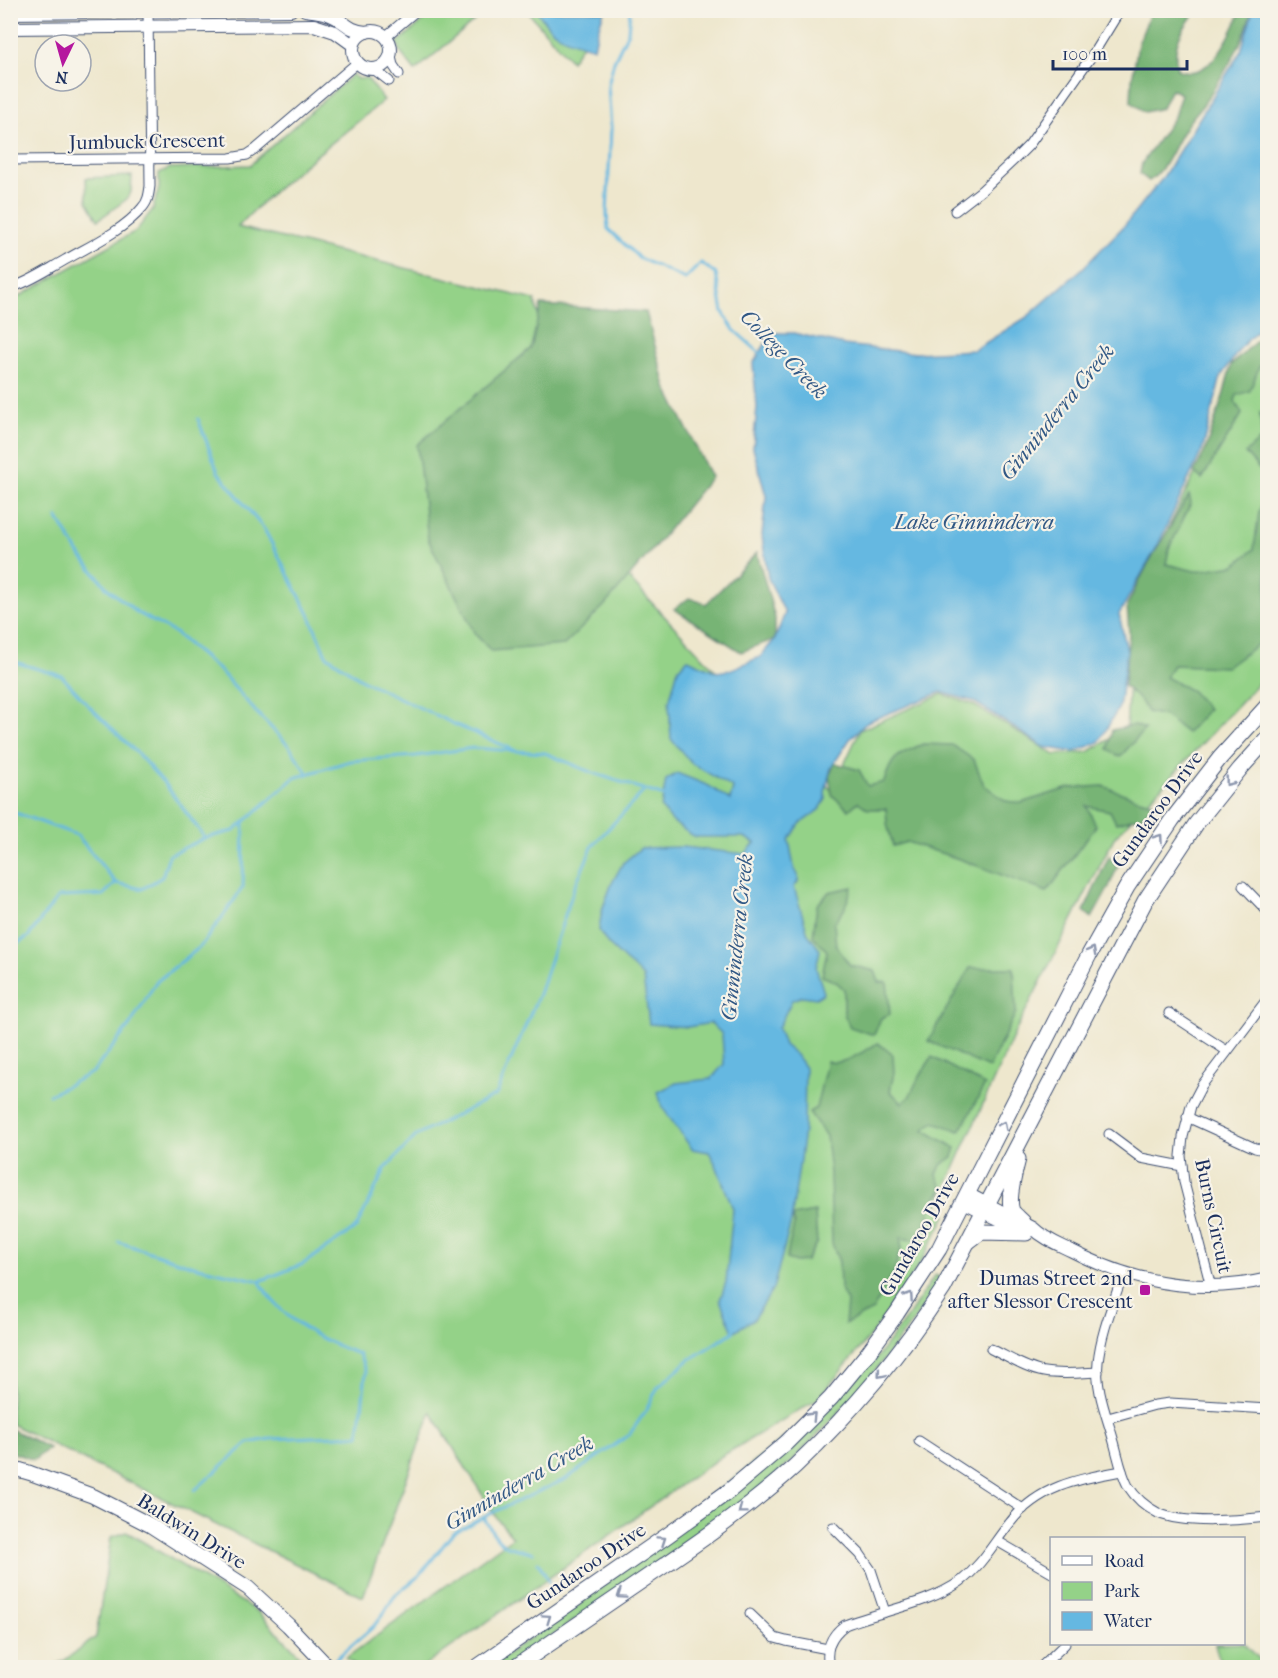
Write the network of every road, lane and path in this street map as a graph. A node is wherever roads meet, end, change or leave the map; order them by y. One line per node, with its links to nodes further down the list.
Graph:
1 (291, 10): 5 (street)
2 (305, 10): 9 (street)
3 (417, 10): 10 (street)
4 (1120, 10): 19 (street)
5 (148, 11): 6 (street); 7 (street)
6 (10, 13)
7 (148, 26): 8 (street); 11 (street); 17 (street)
8 (10, 28)
9 (366, 32): 10 (street); 11 (street)
10 (386, 38): 12 (street)
11 (353, 45): 13 (street)
12 (390, 53): 14 (street); 15 (street)
13 (358, 62): 14 (street); 17 (street, Jumbuck Crescent)
14 (372, 68): 16 (street)
15 (399, 74)
16 (389, 81)
17 (150, 159): 18 (street, Jumbuck Crescent); 20 (street)
18 (10, 160)
19 (955, 211)
20 (10, 288)
21 (1268, 705): 33 (main road, Gundaroo Drive, one-way to 21)
22 (1268, 738): 29 (main road, Gundaroo Drive, one-way to 29)
23 (1243, 886): 24 (street)
24 (1268, 912)
25 (1268, 998): 27 (street, Burns Circuit)
26 (1169, 1013): 27 (street)
27 (1227, 1052): 28 (street, Burns Circuit)
28 (1187, 1118): 31 (street, Burns Circuit); 32 (street, Burns Circuit)
29 (1025, 1133): 34 (main road, Gundaroo Drive); 35 (main road)
30 (1109, 1134): 32 (street)
31 (1268, 1151)
32 (1182, 1166): 39 (street, Burns Circuit)
33 (966, 1198): 34 (street); 57 (main road, Gundaroo Drive, one-way to 33)
34 (986, 1207): 35 (street); 36 (main road, Gundaroo Drive)
35 (1025, 1227): 36 (main road); 37 (street)
36 (966, 1244): 58 (main road, Gundaroo Drive, one-way to 58)
37 (1123, 1274): 39 (street); 41 (street)
38 (1268, 1279): 39 (street)
39 (1211, 1287)
40 (991, 1349): 41 (street)
41 (1098, 1372): 43 (street)
42 (1268, 1409): 43 (street)
43 (1108, 1418): 46 (street)
44 (919, 1441): 47 (street)
45 (10, 1467): 56 (main road, Baldwin Drive)
46 (1122, 1471): 47 (street); 48 (street)
47 (1023, 1509): 50 (street)
48 (1268, 1516)
49 (833, 1527): 52 (street)
50 (997, 1541): 51 (street); 52 (street)
51 (1050, 1572)
52 (885, 1612): 55 (street)
53 (750, 1614): 55 (street)
54 (1064, 1645): 60 (street)
55 (828, 1649): 59 (street)
56 (328, 1668)
57 (476, 1668)
58 (514, 1668)
59 (829, 1668)
60 (1040, 1668)

